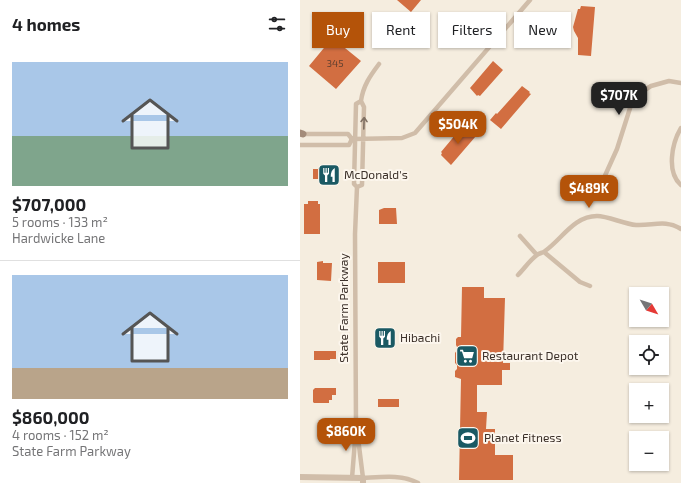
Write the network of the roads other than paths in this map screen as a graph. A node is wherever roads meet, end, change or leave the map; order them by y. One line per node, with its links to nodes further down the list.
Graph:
1 (530, 0): 8 (street)
2 (379, 64): 4 (street, State Farm Parkway)
3 (681, 84): 12 (street)
4 (361, 100): 7 (street, State Farm Parkway); 8 (street, State Farm Parkway, one-way to 4)
5 (681, 128): 10 (street)
6 (301, 134): 7 (street)
7 (353, 139): 8 (street); 9 (street); 11 (street, State Farm Parkway)
8 (364, 139): 11 (street, State Farm Parkway)
9 (300, 145)
10 (681, 185)
11 (357, 187): 19 (street, State Farm Parkway)
12 (580, 196)
13 (681, 229): 15 (street)
14 (520, 236): 16 (street)
15 (544, 252): 16 (street); 18 (street)
16 (537, 255): 17 (street)
17 (518, 275)
18 (590, 286)
19 (356, 428): 21 (street, State Farm Parkway); 22 (street, State Farm Parkway)
20 (300, 477): 21 (street)
21 (352, 480): 22 (street)
22 (363, 481): 23 (street)
23 (418, 483)

